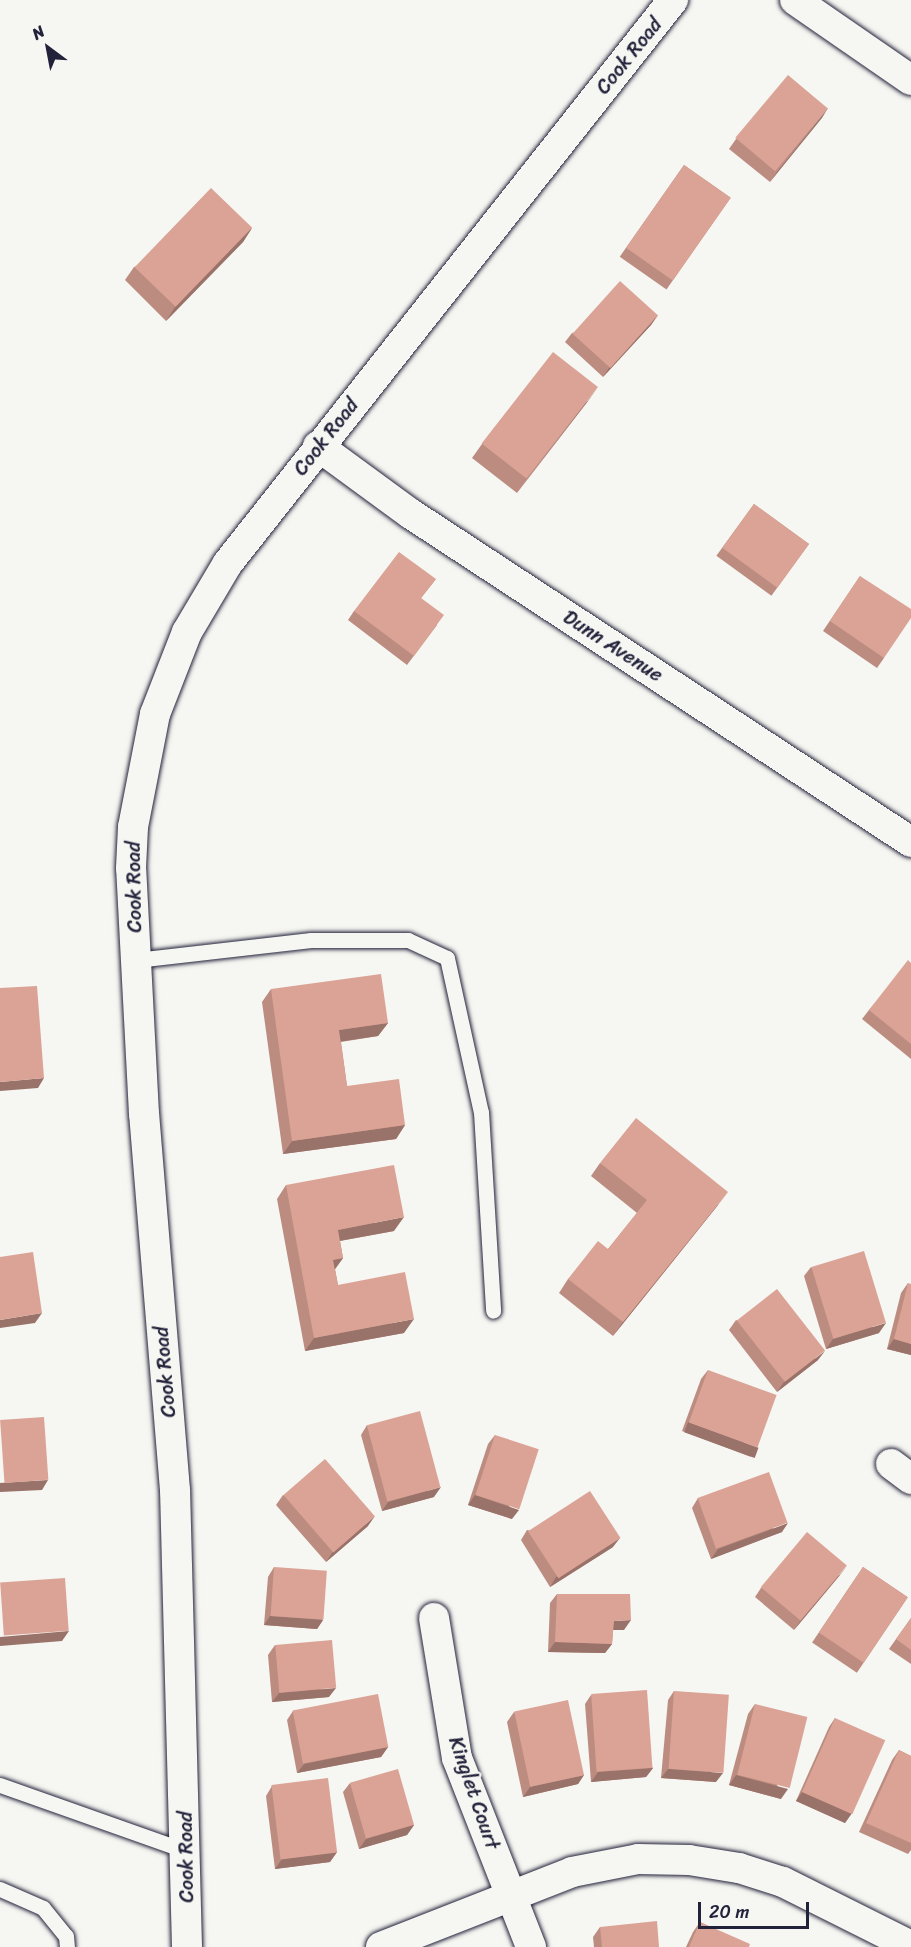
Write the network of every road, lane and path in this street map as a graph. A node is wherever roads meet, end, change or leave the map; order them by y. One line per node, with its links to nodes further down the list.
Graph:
1 (673, 0): 4 (street, Cook Road)
2 (795, 0): 3 (street)
3 (911, 80)
4 (318, 447): 5 (street, Dunn Avenue); 6 (street, Cook Road)
5 (911, 842)
6 (136, 960): 7 (lane); 10 (street, Cook Road)
7 (493, 1311)
8 (434, 1618): 12 (street, Kinglet Court)
9 (0, 1785): 10 (lane)
10 (186, 1851): 15 (street, Cook Road)
11 (0, 1889): 14 (lane)
12 (510, 1894): 13 (street); 16 (street); 17 (street, Kinglet Court)
13 (911, 1946)
14 (67, 1947)
15 (187, 1947)
16 (381, 1947)
17 (531, 1947)

